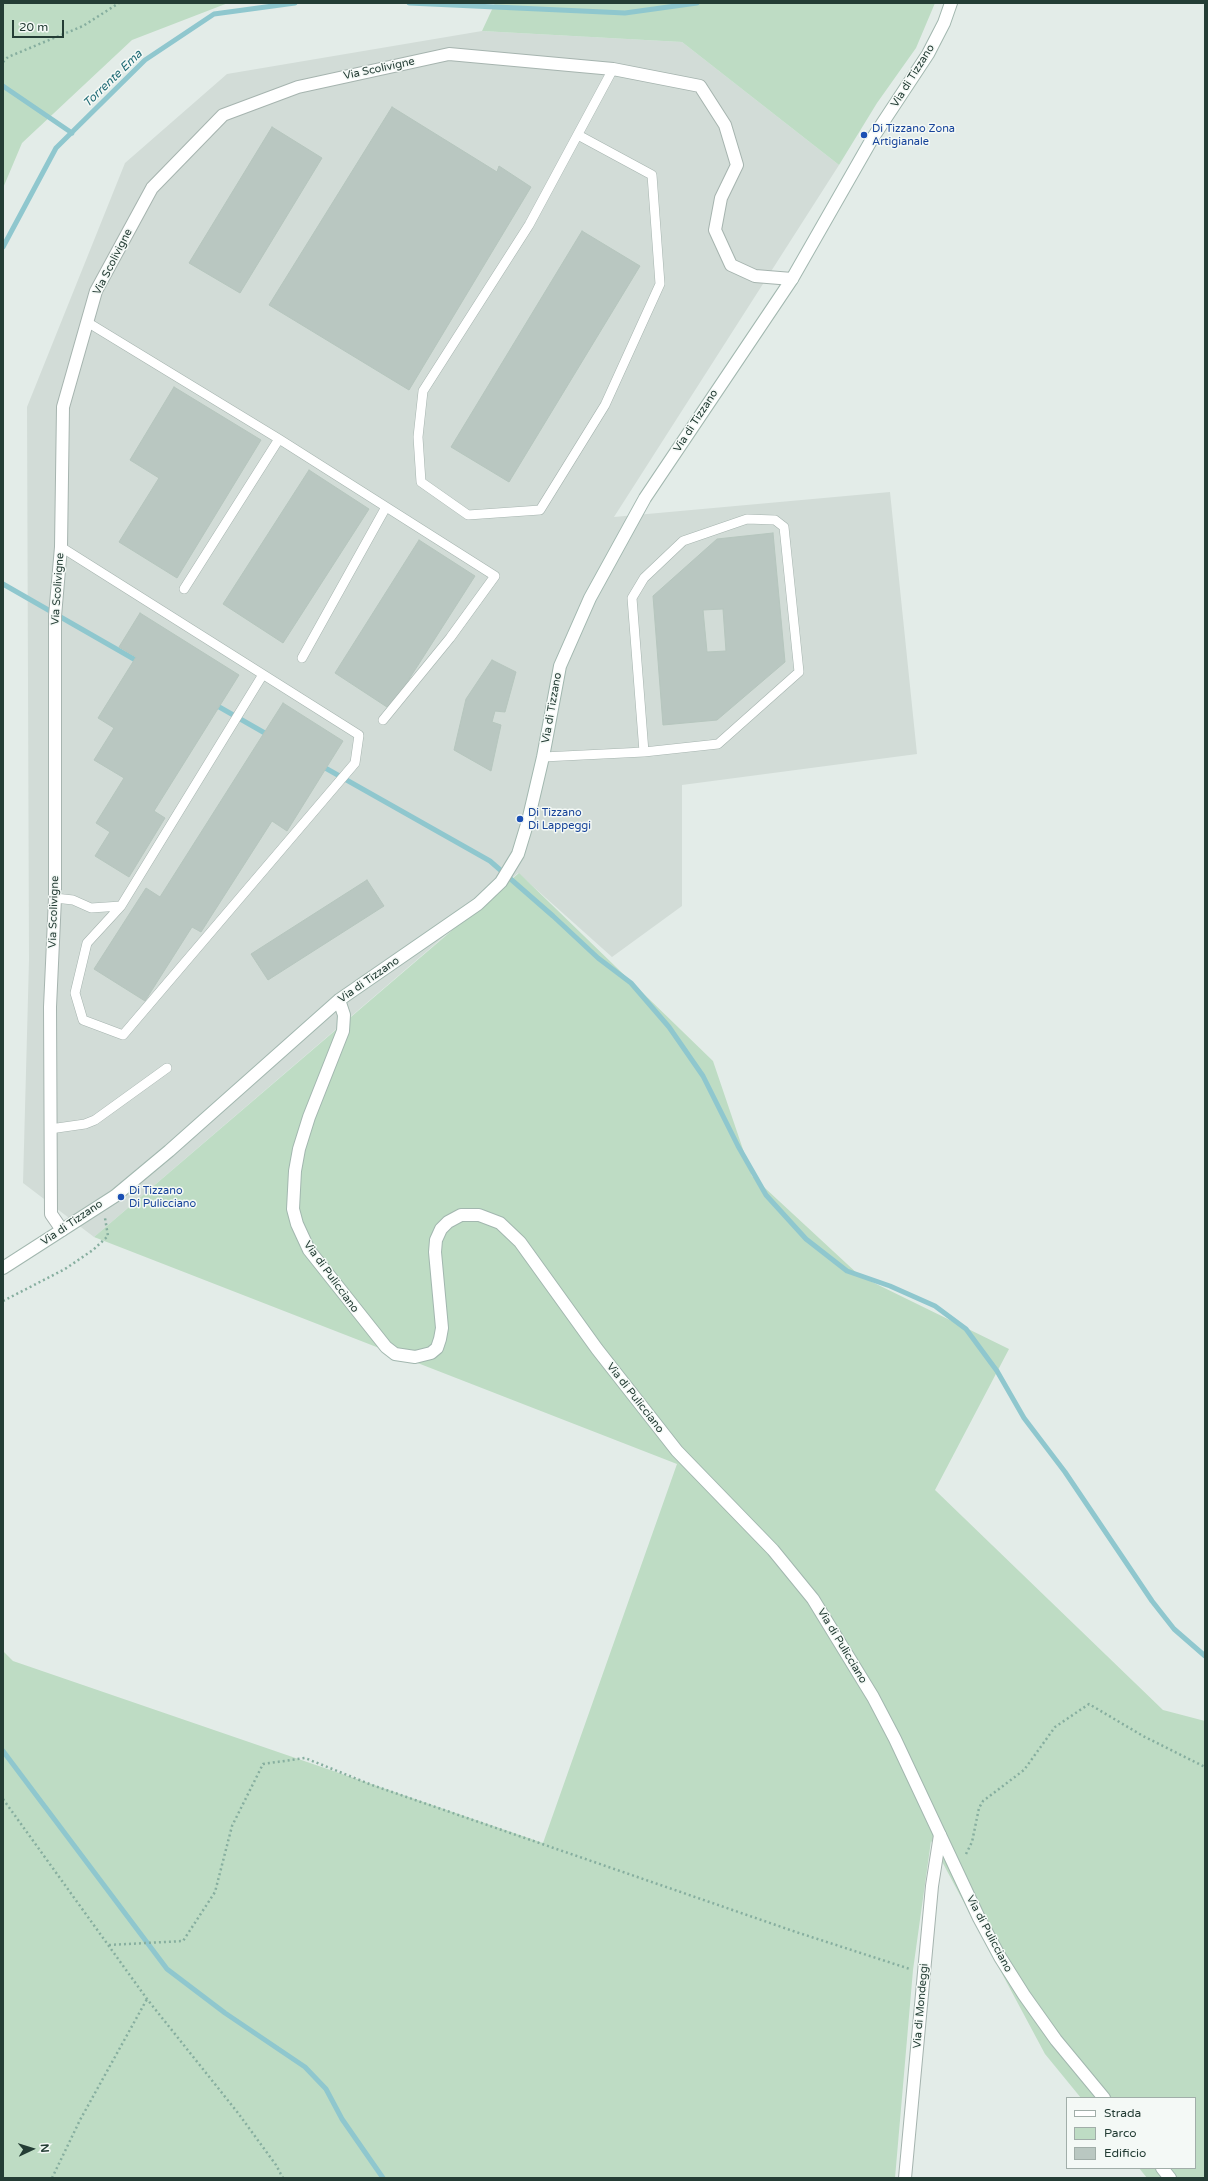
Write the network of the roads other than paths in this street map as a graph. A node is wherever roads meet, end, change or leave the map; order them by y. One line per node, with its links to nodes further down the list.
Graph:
1 (951, 3): 4 (street, Via di Tizzano)
2 (613, 69): 3 (lane); 4 (street, Via Scolivigne); 5 (street, Via Scolivigne)
3 (578, 135): 3 (lane)
4 (792, 279): 14 (street, Via di Tizzano)
5 (87, 322): 6 (lane); 8 (street, Via Scolivigne)
6 (279, 439): 7 (lane); 9 (lane)
7 (386, 507): 10 (lane); 12 (lane)
8 (61, 547): 11 (lane); 15 (street, Via Scolivigne)
9 (184, 589)
10 (302, 658)
11 (262, 676): 16 (lane); 16 (lane)
12 (383, 720)
13 (644, 752): 13 (lane); 14 (lane)
14 (543, 757): 17 (street, Via di Tizzano)
15 (55, 898): 16 (lane); 19 (street, Via Scolivigne)
16 (121, 906)
17 (339, 1000): 20 (street, Via di Tizzano); 22 (street, Via di Pulicciano)
18 (167, 1068): 19 (lane)
19 (50, 1129): 20 (street, Via Scolivigne)
20 (62, 1230): 21 (street, Via di Tizzano)
21 (3, 1268)
22 (940, 1835): 23 (street, Via di Pulicciano); 25 (street, Via di Mondeggi)
23 (1103, 2097)
24 (1163, 2169): 26 (street)
25 (905, 2178)
26 (1170, 2178)

